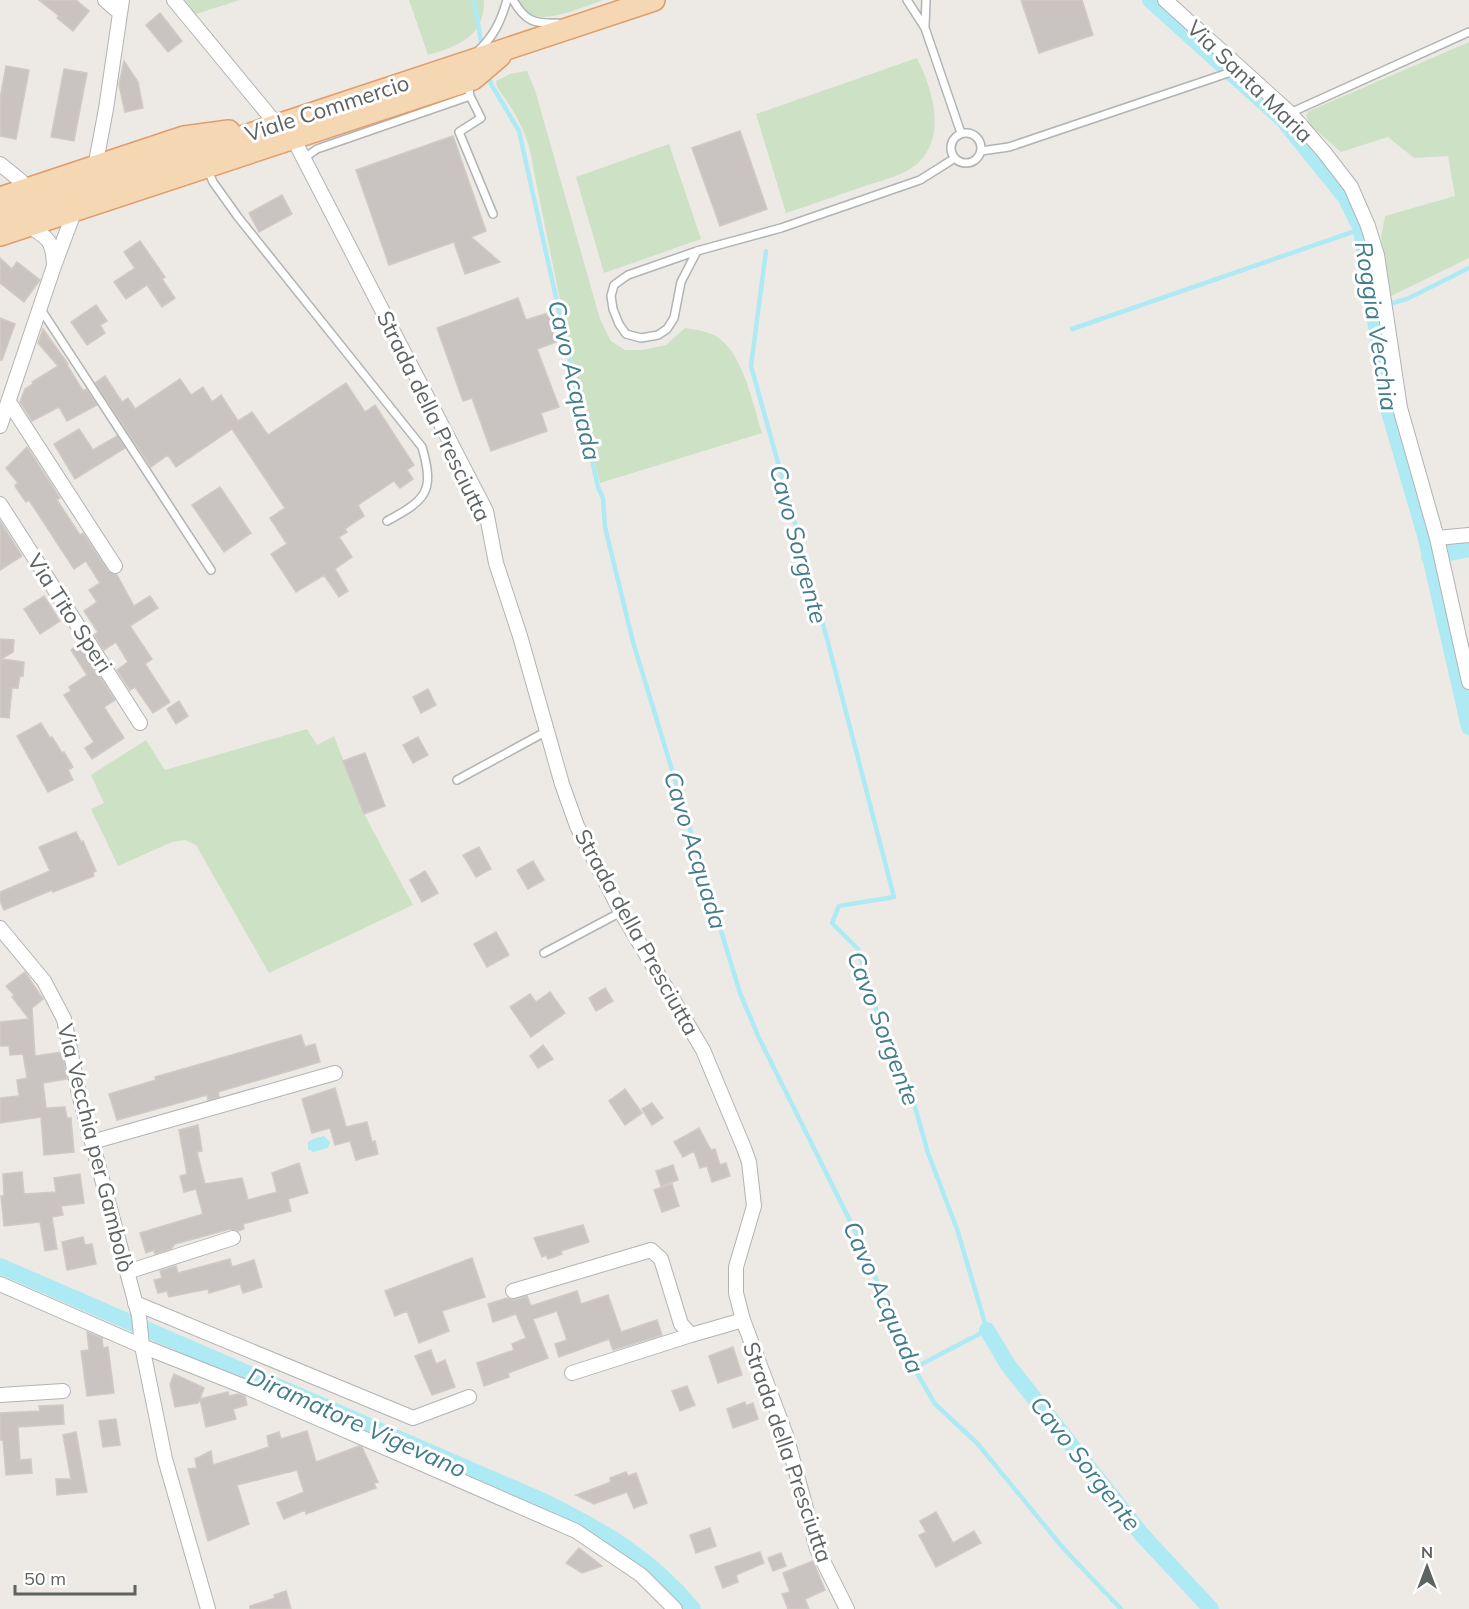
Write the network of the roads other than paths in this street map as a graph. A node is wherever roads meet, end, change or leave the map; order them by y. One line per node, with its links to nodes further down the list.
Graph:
1 (105, 0): 9 (street)
2 (174, 0): 17 (street, Strada della Presciutta)
3 (507, 0): 13 (lane)
4 (513, 0): 10 (lane)
5 (654, 0): 10 (main road, Viale Commercio)
6 (907, 0): 11 (lane)
7 (926, 0): 11 (lane)
8 (1165, 0): 14 (street, Via Santa Maria)
9 (121, 7): 23 (street)
10 (593, 21): 13 (main road, Viale Commercio)
11 (925, 28): 18 (lane)
12 (1469, 32): 16 (lane)
13 (498, 50): 15 (main road, Viale Commercio)
14 (1239, 70): 16 (street, Via Santa Maria); 19 (lane)
15 (469, 79): 17 (main road, Viale Commercio); 21 (lane); 28 (lane)
16 (1290, 113): 40 (street, Via Santa Maria)
17 (285, 132): 21 (street, Strada della Presciutta); 23 (main road); 24 (main road); 29 (main road, Viale Commercio)
18 (962, 133): 19 (lane); 20 (lane)
19 (981, 151): 20 (lane)
20 (955, 158): 32 (lane)
21 (303, 159): 45 (street, Strada della Presciutta)
22 (0, 164): 25 (street)
23 (95, 167): 26 (main road)
24 (206, 167): 27 (main road); 38 (lane)
25 (21, 181)
26 (0, 198)
27 (75, 210): 30 (main road); 33 (street)
28 (493, 214)
29 (0, 217)
30 (27, 226): 31 (main road); 33 (street)
31 (0, 235)
32 (697, 251): 32 (lane)
33 (54, 266): 34 (street)
34 (40, 308): 35 (street); 42 (lane)
35 (9, 402): 36 (street); 41 (street)
36 (0, 426)
37 (0, 504): 44 (street, Via Tito Speri)
38 (387, 521)
39 (1469, 535): 40 (street)
40 (1439, 550): 43 (street, Via Santa Maria)
41 (115, 566)
42 (211, 570)
43 (1469, 682)
44 (140, 723)
45 (547, 731): 46 (lane); 47 (street, Strada della Presciutta)
46 (457, 780)
47 (621, 912): 49 (lane); 57 (street, Strada della Presciutta)
48 (0, 928): 51 (street, Via Vecchia per Gambolò)
49 (544, 953)
50 (335, 1073): 51 (street)
51 (92, 1142): 53 (street, Via Vecchia per Gambolò)
52 (233, 1238): 53 (street)
53 (127, 1272): 56 (street, Via Vecchia per Gambolò)
54 (0, 1284): 59 (street)
55 (513, 1291): 58 (street)
56 (137, 1309): 59 (street, Via Vecchia per Gambolò); 63 (street)
57 (743, 1320): 58 (street); 64 (street, Strada della Presciutta)
58 (691, 1335): 60 (street)
59 (142, 1342): 65 (street, Via Vecchia per Gambolò); 66 (street)
60 (572, 1373)
61 (63, 1390): 62 (street)
62 (0, 1395)
63 (469, 1397)
64 (844, 1608)
65 (208, 1609)
66 (675, 1609)

